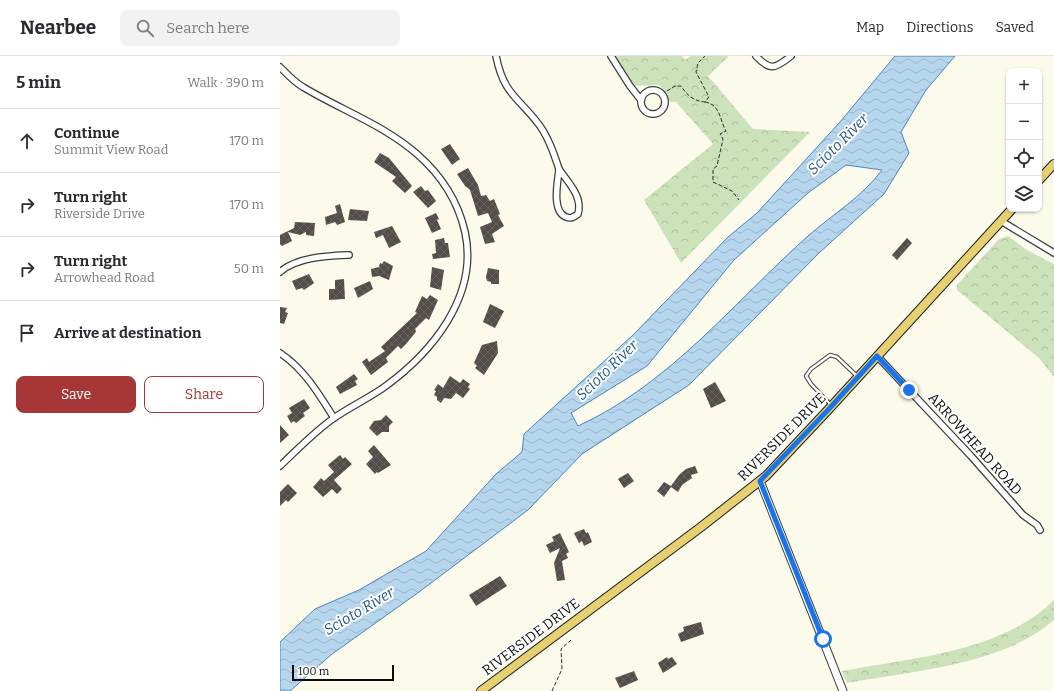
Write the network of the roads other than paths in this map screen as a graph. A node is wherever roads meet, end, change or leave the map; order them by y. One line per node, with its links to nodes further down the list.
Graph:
1 (496, 56): 8 (street)
2 (611, 56): 6 (street)
3 (756, 56): 4 (street)
4 (791, 56)
5 (280, 67): 19 (street)
6 (641, 100): 6 (street)
7 (1054, 164): 9 (main road)
8 (559, 169): 8 (street)
9 (1042, 177)
10 (1009, 212): 11 (main road, RIVERSIDE DRIVE)
11 (1001, 221): 12 (street); 16 (main road, RIVERSIDE DRIVE)
12 (1054, 253)
13 (349, 255): 14 (street)
14 (280, 272)
15 (280, 353): 19 (street)
16 (877, 356): 17 (main road, RIVERSIDE DRIVE); 22 (street, ARROWHEAD ROAD)
17 (858, 377): 18 (main road, RIVERSIDE DRIVE); 18 (lane)
18 (832, 406): 21 (main road, RIVERSIDE DRIVE)
19 (334, 418): 20 (street)
20 (280, 466)
21 (760, 481): 23 (main road, RIVERSIDE DRIVE); 24 (street)
22 (1040, 530)
23 (481, 691)
24 (843, 691)

